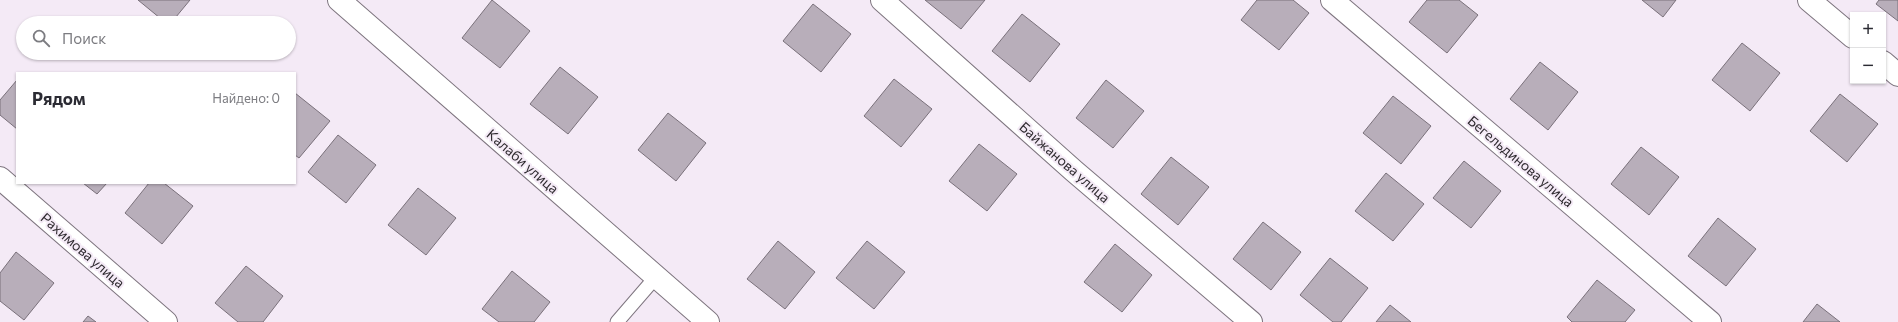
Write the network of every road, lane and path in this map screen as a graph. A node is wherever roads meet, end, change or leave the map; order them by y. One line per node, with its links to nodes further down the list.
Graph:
1 (339, 0): 9 (street, Калаби улица)
2 (882, 0): 13 (street, Байжанова улица)
3 (1332, 0): 14 (street, Бегельдинова улица)
4 (1808, 0): 5 (street)
5 (1850, 35)
6 (1886, 64): 7 (street)
7 (1898, 74)
8 (0, 178): 10 (street, Рахимова улица)
9 (656, 278): 11 (lane); 12 (street, Калаби улица)
10 (166, 322)
11 (617, 322)
12 (708, 322)
13 (1251, 322)
14 (1710, 322)

